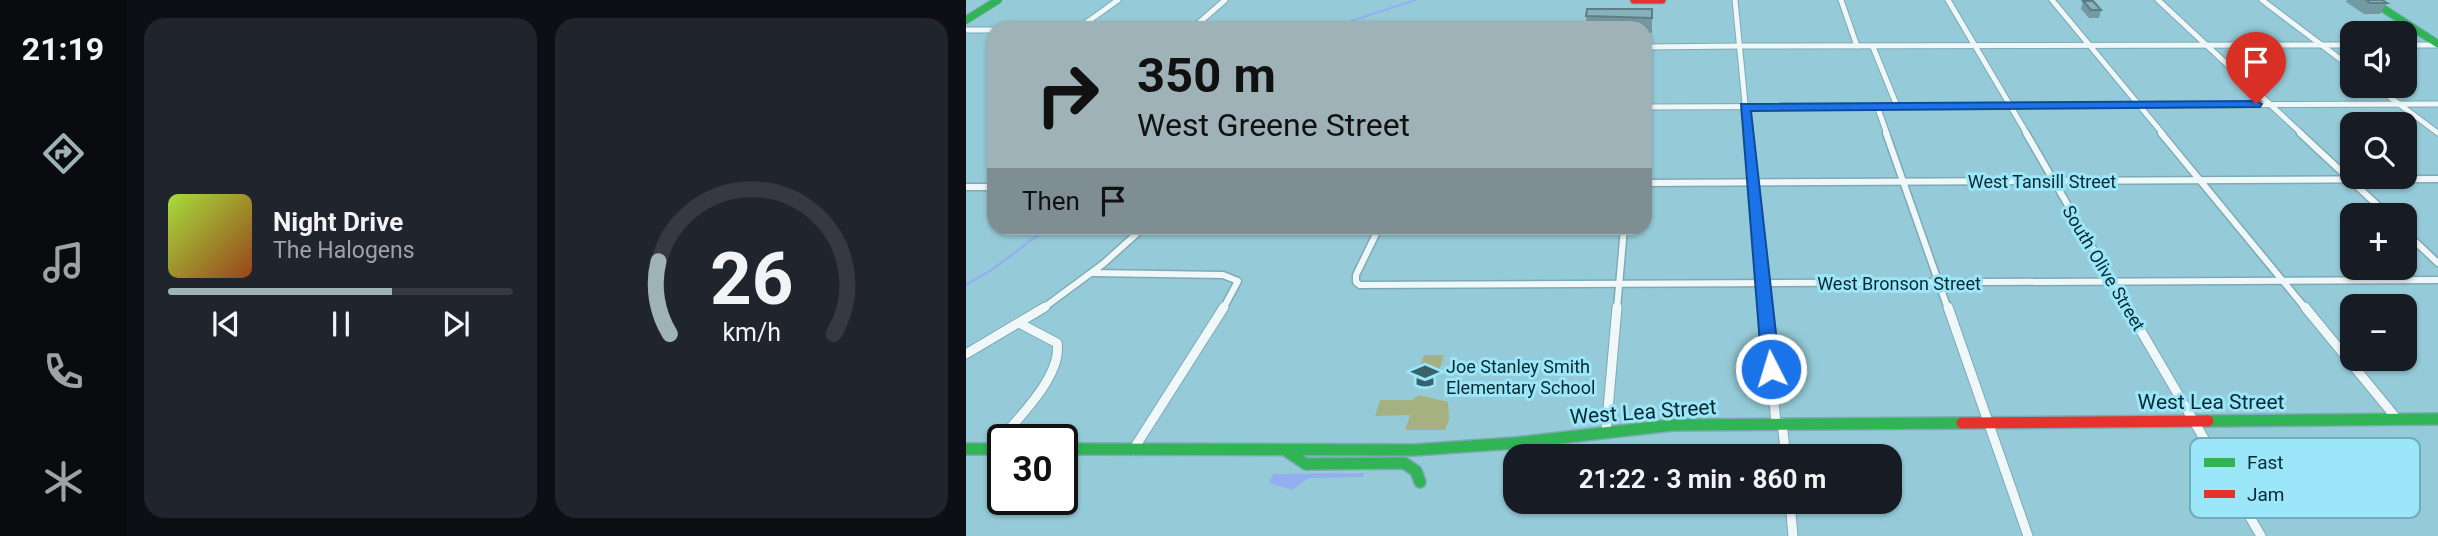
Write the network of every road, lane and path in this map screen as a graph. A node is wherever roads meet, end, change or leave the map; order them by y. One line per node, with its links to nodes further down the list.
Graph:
1 (999, 0): 13 (main road)
2 (1118, 0): 14 (street)
3 (1225, 0): 15 (street)
4 (1634, 0): 5 (main road)
5 (1662, 0)
6 (1735, 0): 22 (street)
7 (1841, 0): 23 (street)
8 (1948, 0): 28 (street, South Olive Street)
9 (2052, 0): 24 (street)
10 (2158, 0): 25 (street)
11 (2262, 0): 18 (street)
12 (2370, 0): 21 (main road)
13 (966, 20)
14 (1089, 21)
15 (1201, 21)
16 (966, 30): 17 (street)
17 (987, 30)
18 (2321, 45): 19 (street); 25 (street); 29 (street)
19 (2340, 45)
20 (2417, 45): 21 (street)
21 (2438, 45)
22 (1740, 46): 23 (street); 26 (street); 39 (street)
23 (1857, 46): 27 (street)
24 (2090, 46): 25 (street); 28 (street); 33 (street)
25 (2207, 46): 34 (street)
26 (1652, 47)
27 (1873, 47): 28 (street); 36 (street)
28 (1976, 47): 37 (street, South Olive Street)
29 (2340, 59)
30 (2392, 98): 31 (street)
31 (2400, 104): 32 (street); 34 (street); 40 (street)
32 (2438, 104)
33 (2140, 105): 34 (street); 37 (street); 42 (street)
34 (2270, 105): 41 (street)
35 (1877, 106): 36 (street); 39 (street); 48 (street)
36 (1897, 106): 37 (street)
37 (2009, 106): 46 (street, South Olive Street)
38 (1652, 107): 39 (street)
39 (1745, 107): 47 (street)
40 (2438, 133)
41 (2340, 170)
42 (2201, 180): 43 (street, West Tansill Street); 46 (street, West Tansill Street); 61 (street)
43 (2340, 180)
44 (2417, 180): 45 (street, West Tansill Street)
45 (2438, 180)
46 (2052, 181): 48 (street, West Tansill Street); 62 (street, South Olive Street)
47 (1753, 182): 48 (street, West Tansill Street); 49 (street, West Tansill Street); 63 (street)
48 (1903, 182): 64 (street)
49 (1652, 183)
50 (966, 187): 51 (street)
51 (987, 187)
52 (2361, 189): 53 (street)
53 (2375, 203)
54 (1135, 235): 59 (street)
55 (1376, 235): 65 (street, West Bronson Street)
56 (1623, 235): 65 (street)
57 (2417, 243): 58 (street)
58 (2438, 263)
59 (1093, 273): 66 (street); 80 (street)
60 (2438, 280): 61 (street, West Bronson Street)
61 (2285, 281): 62 (street, West Bronson Street); 68 (street)
62 (2111, 282): 64 (street, West Bronson Street); 71 (street, South Olive Street)
63 (1763, 283): 64 (street, West Bronson Street); 65 (street, West Bronson Street); 72 (street)
64 (1937, 283): 70 (street)
65 (1618, 285): 74 (street)
66 (1019, 323): 67 (street); 73 (street)
67 (966, 354)
68 (2398, 419): 69 (main road, West Lea Street); 71 (main road, West Lea Street)
69 (2438, 419)
70 (1987, 421): 71 (main road, West Lea Street); 72 (main road, West Lea Street); 86 (street)
71 (2193, 421): 75 (street, South Olive Street)
72 (1779, 423): 74 (main road, West Lea Street); 76 (street)
73 (1016, 424)
74 (1606, 432): 81 (main road, West Lea Street)
75 (2203, 438)
76 (1783, 444)
77 (966, 449): 78 (main road)
78 (987, 449)
79 (1078, 449): 80 (main road, West Lea Street)
80 (1133, 450): 81 (main road, West Lea Street)
81 (1288, 452): 82 (main road)
82 (1420, 482)
83 (1791, 514): 85 (street)
84 (2250, 518): 87 (street, South Olive Street)
85 (1793, 536)
86 (2028, 536)
87 (2261, 536)

